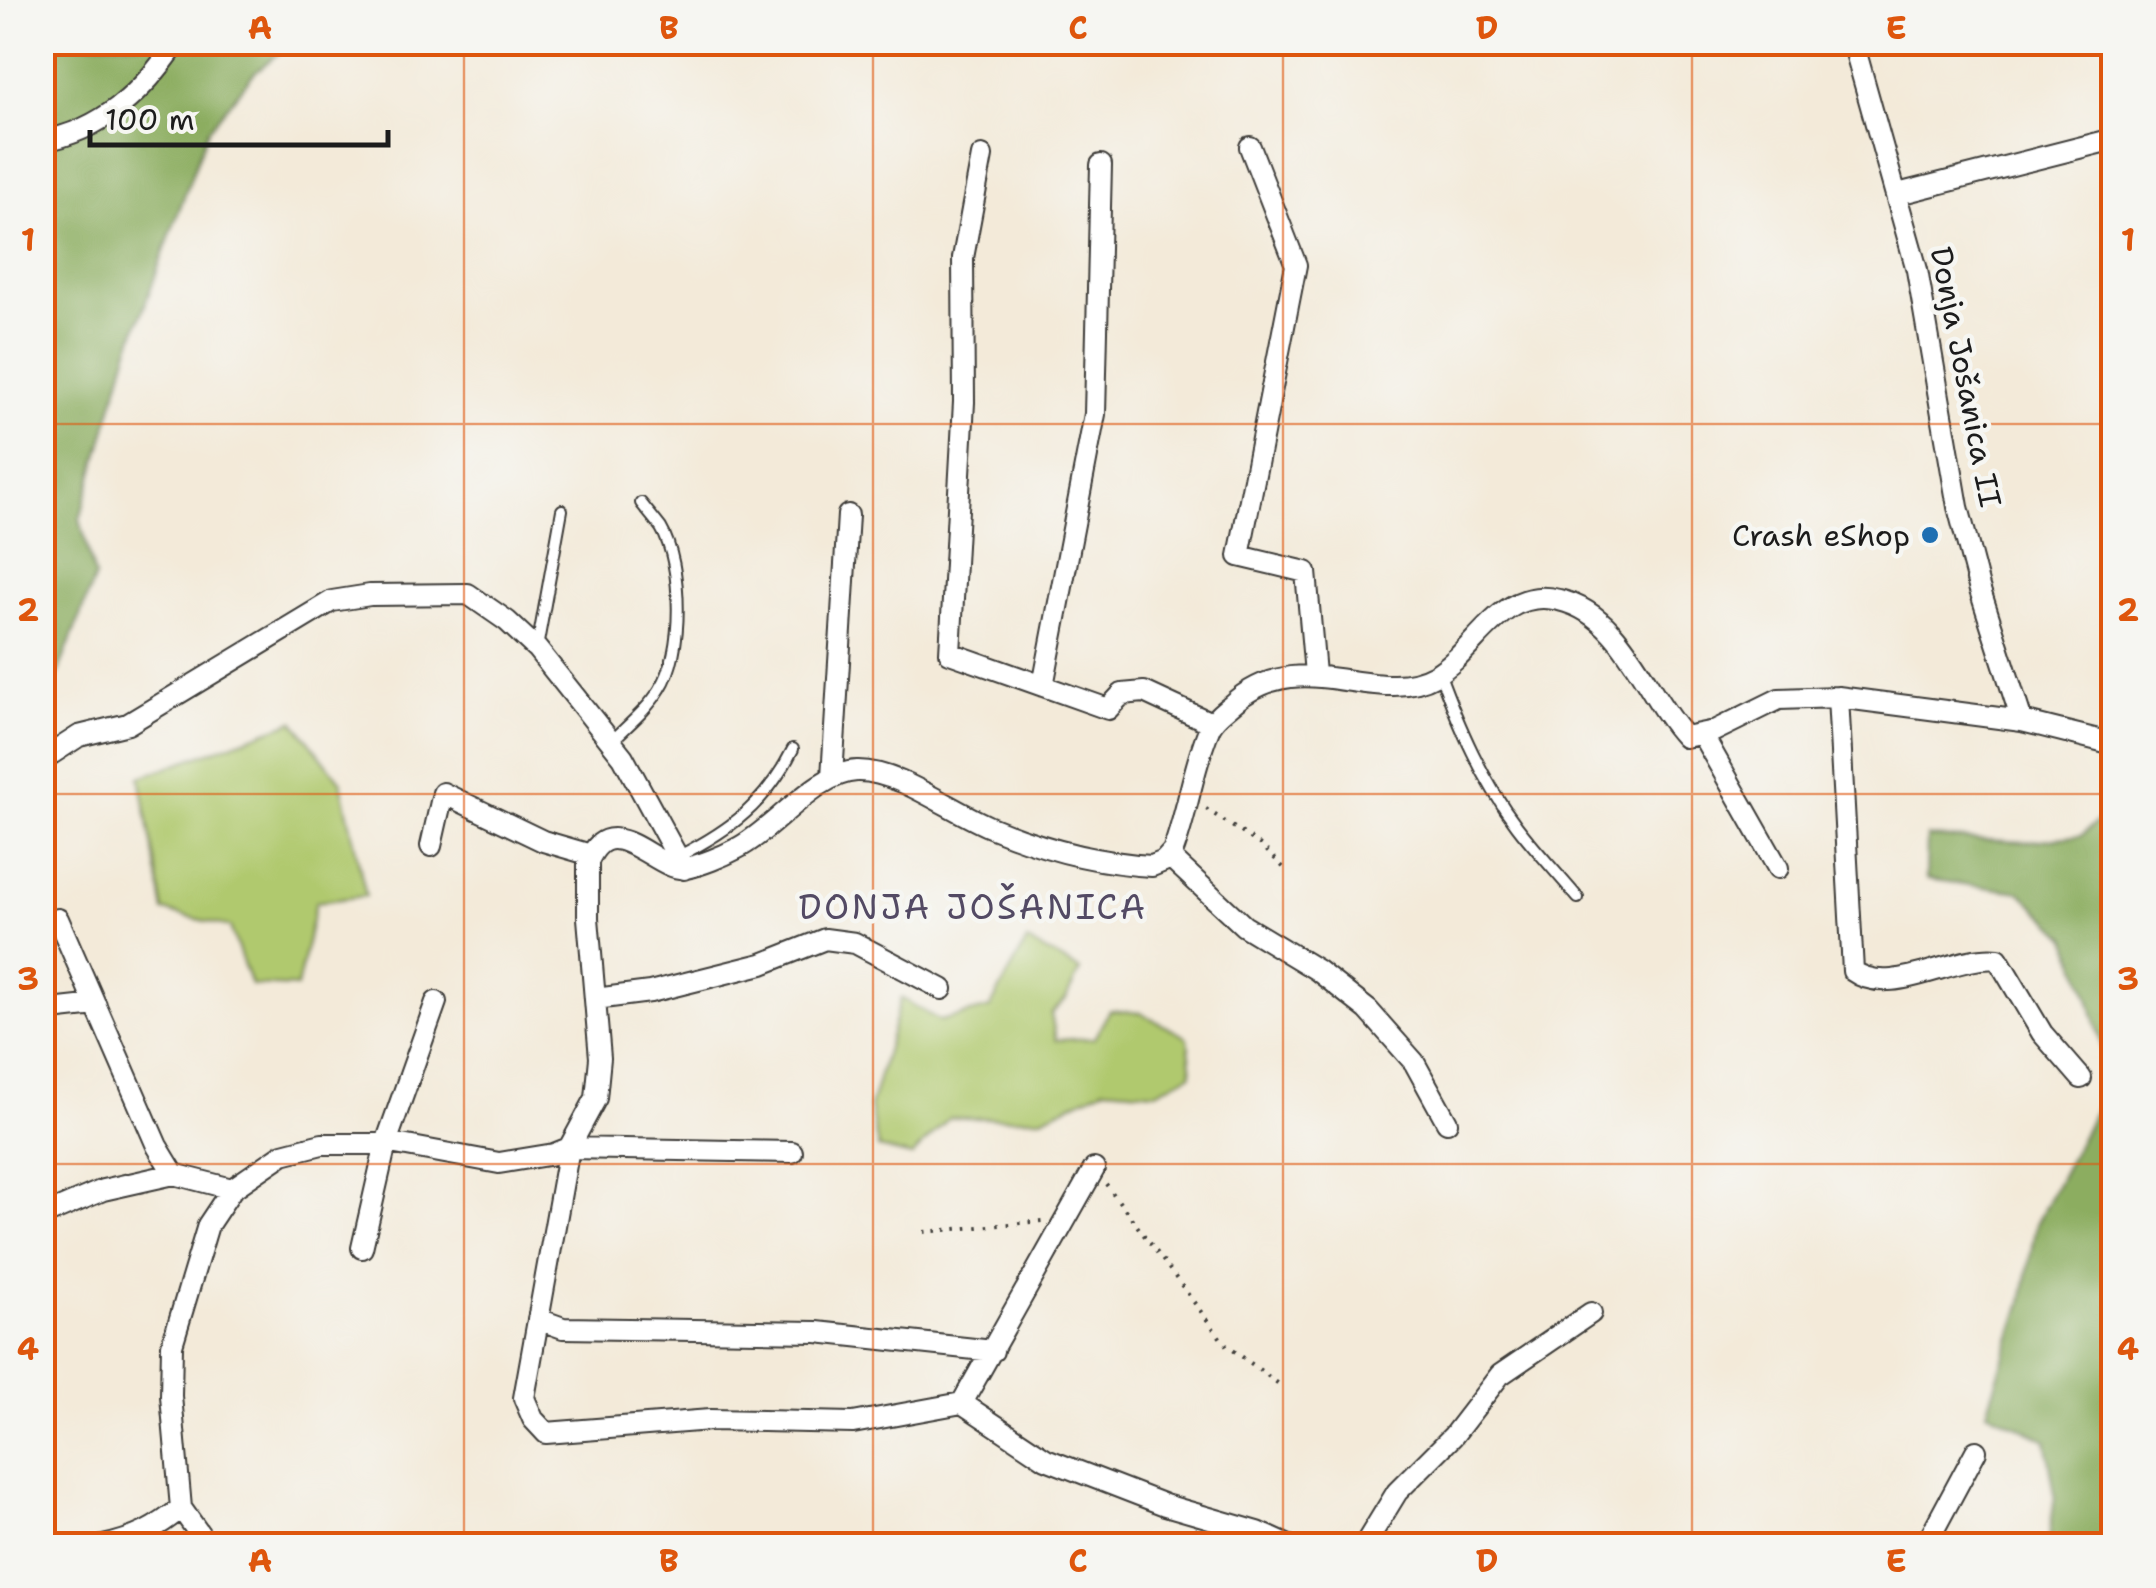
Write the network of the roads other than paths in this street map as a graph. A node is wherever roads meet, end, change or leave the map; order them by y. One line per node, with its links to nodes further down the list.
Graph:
1 (177, 42): 4 (street)
2 (1853, 42): 8 (street, Donja Jošanica II)
3 (2114, 139): 8 (street)
4 (42, 141)
5 (1250, 147): 14 (street)
6 (982, 156): 15 (street)
7 (1100, 165): 15 (street)
8 (1898, 194): 17 (street, Donja Jošanica II)
9 (641, 504): 20 (lane)
10 (562, 510): 12 (lane)
11 (848, 515): 24 (street)
12 (536, 649): 20 (street); 23 (street)
13 (1439, 672): 14 (street); 19 (street); 30 (lane)
14 (1316, 674): 18 (street)
15 (1043, 686): 18 (street)
16 (1838, 697): 17 (street); 19 (street); 37 (street)
17 (2022, 721): 21 (street)
18 (1212, 723): 26 (street)
19 (1703, 736): 29 (street)
20 (611, 742): 28 (street)
21 (2114, 744)
22 (793, 749): 28 (lane)
23 (42, 760)
24 (832, 777): 26 (street); 28 (street)
25 (430, 846): 27 (street)
26 (1174, 846): 38 (street)
27 (591, 855): 28 (street); 33 (street)
28 (681, 862)
29 (1778, 868)
30 (1578, 898)
31 (58, 919): 35 (street)
32 (942, 988): 33 (street)
33 (595, 998): 40 (street)
34 (436, 1002): 39 (street)
35 (96, 1005): 36 (street); 43 (street)
36 (42, 1011)
37 (2081, 1078)
38 (1447, 1122)
39 (386, 1143): 40 (street); 44 (street); 46 (street)
40 (569, 1148): 41 (street); 48 (street)
41 (792, 1152)
42 (1094, 1169): 49 (street)
43 (174, 1174): 44 (street); 45 (street)
44 (232, 1188): 52 (street)
45 (42, 1216)
46 (362, 1248)
47 (1591, 1313): 58 (street)
48 (538, 1319): 49 (street); 50 (street)
49 (993, 1351): 50 (street)
50 (962, 1404): 57 (street)
51 (1976, 1452): 59 (street)
52 (181, 1508): 55 (street); 56 (street)
53 (42, 1542): 54 (street)
54 (68, 1546)
55 (103, 1546)
56 (208, 1546)
57 (1288, 1546)
58 (1364, 1546)
59 (1925, 1546)

